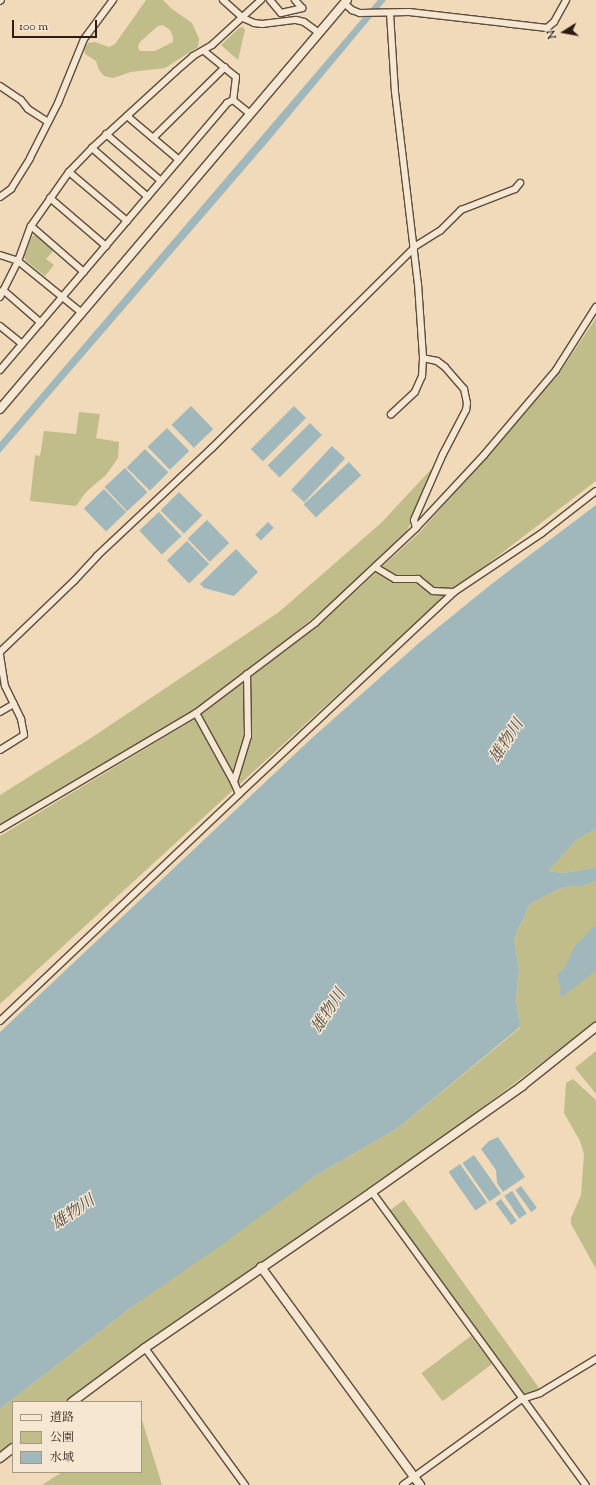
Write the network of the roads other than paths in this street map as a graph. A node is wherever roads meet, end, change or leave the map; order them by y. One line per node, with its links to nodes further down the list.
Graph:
1 (113, 0): 17 (street)
2 (223, 0): 9 (street)
3 (261, 0): 9 (street)
4 (270, 0): 5 (street)
5 (295, 0)
6 (566, 0): 8 (street)
7 (346, 1): 8 (street); 10 (street)
8 (390, 13): 31 (street)
9 (243, 18): 10 (street); 11 (street)
10 (319, 33): 15 (street)
11 (204, 51): 12 (street); 16 (street)
12 (225, 67): 14 (street); 19 (street)
13 (0, 86): 17 (street)
14 (233, 100): 15 (street); 21 (street)
15 (250, 114): 39 (street)
16 (127, 116): 18 (street); 19 (street)
17 (48, 122): 25 (street)
18 (106, 134): 20 (street); 23 (street)
19 (154, 138): 21 (street)
20 (92, 148): 22 (street); 26 (street)
21 (179, 160): 23 (street)
22 (69, 172): 27 (street); 28 (street)
23 (161, 181): 26 (street)
24 (520, 183): 31 (street)
25 (0, 197)
26 (148, 197): 28 (street)
27 (50, 198): 29 (street); 30 (street)
28 (127, 221): 30 (street)
29 (31, 226): 33 (street); 34 (street)
30 (106, 246): 34 (street)
31 (414, 248): 43 (street); 51 (street)
32 (0, 255): 33 (street)
33 (18, 261): 35 (street); 37 (street)
34 (84, 272): 37 (street)
35 (3, 290): 36 (street); 40 (street)
36 (0, 297)
37 (62, 298): 39 (street); 40 (street)
38 (596, 307): 48 (street)
39 (82, 313): 45 (street)
40 (41, 323): 42 (street)
41 (0, 326): 42 (street)
42 (22, 344): 44 (street)
43 (423, 358): 46 (street); 48 (street)
44 (0, 370)
45 (0, 409)
46 (390, 414)
47 (596, 491): 50 (street)
48 (416, 528): 49 (street)
49 (375, 567): 50 (street); 52 (street)
50 (454, 592): 58 (street)
51 (0, 653): 53 (street)
52 (247, 674): 55 (street); 57 (street)
53 (14, 704): 54 (street); 56 (street)
54 (0, 712)
55 (196, 713): 57 (street); 59 (street)
56 (0, 750)
57 (234, 782): 58 (street)
58 (239, 794): 60 (street)
59 (0, 829)
60 (0, 1021)
61 (596, 1027): 62 (street)
62 (372, 1192): 63 (street); 66 (street)
63 (261, 1267): 64 (street); 70 (street)
64 (145, 1348): 67 (street); 71 (street)
65 (596, 1359): 66 (street)
66 (522, 1399): 70 (street); 74 (street)
67 (73, 1401)
68 (12, 1449): 69 (street)
69 (0, 1458)
70 (414, 1477): 72 (street); 73 (street)
71 (245, 1485)
72 (403, 1485)
73 (420, 1485)
74 (586, 1485)

